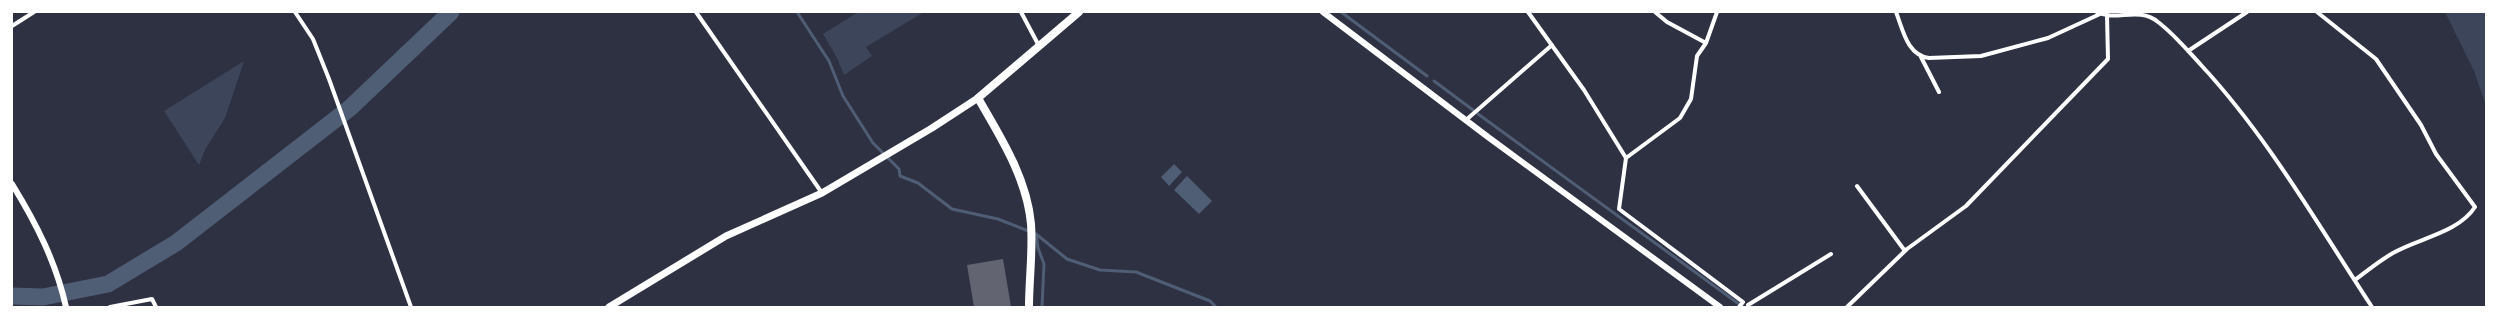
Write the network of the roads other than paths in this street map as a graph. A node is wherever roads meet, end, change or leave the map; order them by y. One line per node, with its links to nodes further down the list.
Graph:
1 (34, 12): 15 (street)
2 (295, 12): 36 (street)
3 (696, 12): 27 (street)
4 (1021, 12): 18 (street)
5 (1079, 12): 18 (main road)
6 (1323, 12): 23 (street)
7 (1528, 12): 17 (street)
8 (1654, 12): 16 (street)
9 (1717, 12): 16 (street)
10 (1896, 12): 20 (street)
11 (2248, 12): 19 (street)
12 (2317, 12): 30 (street)
13 (2099, 13): 14 (street); 20 (street)
14 (2107, 15): 19 (street); 28 (street)
15 (12, 26)
16 (1706, 43): 24 (street)
17 (1552, 45): 23 (street); 24 (street)
18 (1039, 46): 22 (main road)
19 (2188, 51): 30 (street)
20 (1921, 57): 21 (street)
21 (1939, 92)
22 (978, 98): 27 (main road); 38 (main road)
23 (1466, 120): 39 (street)
24 (1626, 158): 31 (street)
25 (12, 184): 32 (street)
26 (1857, 186): 28 (street)
27 (822, 193): 37 (main road)
28 (1902, 248): 40 (street)
29 (1831, 254): 33 (street)
30 (2355, 280): 41 (street)
31 (1741, 304): 33 (street)
32 (66, 306)
33 (1750, 306)
34 (110, 307): 35 (street)
35 (156, 307)
36 (411, 307)
37 (609, 307)
38 (1029, 307)
39 (1720, 307)
40 (1847, 307)
41 (2372, 307)

